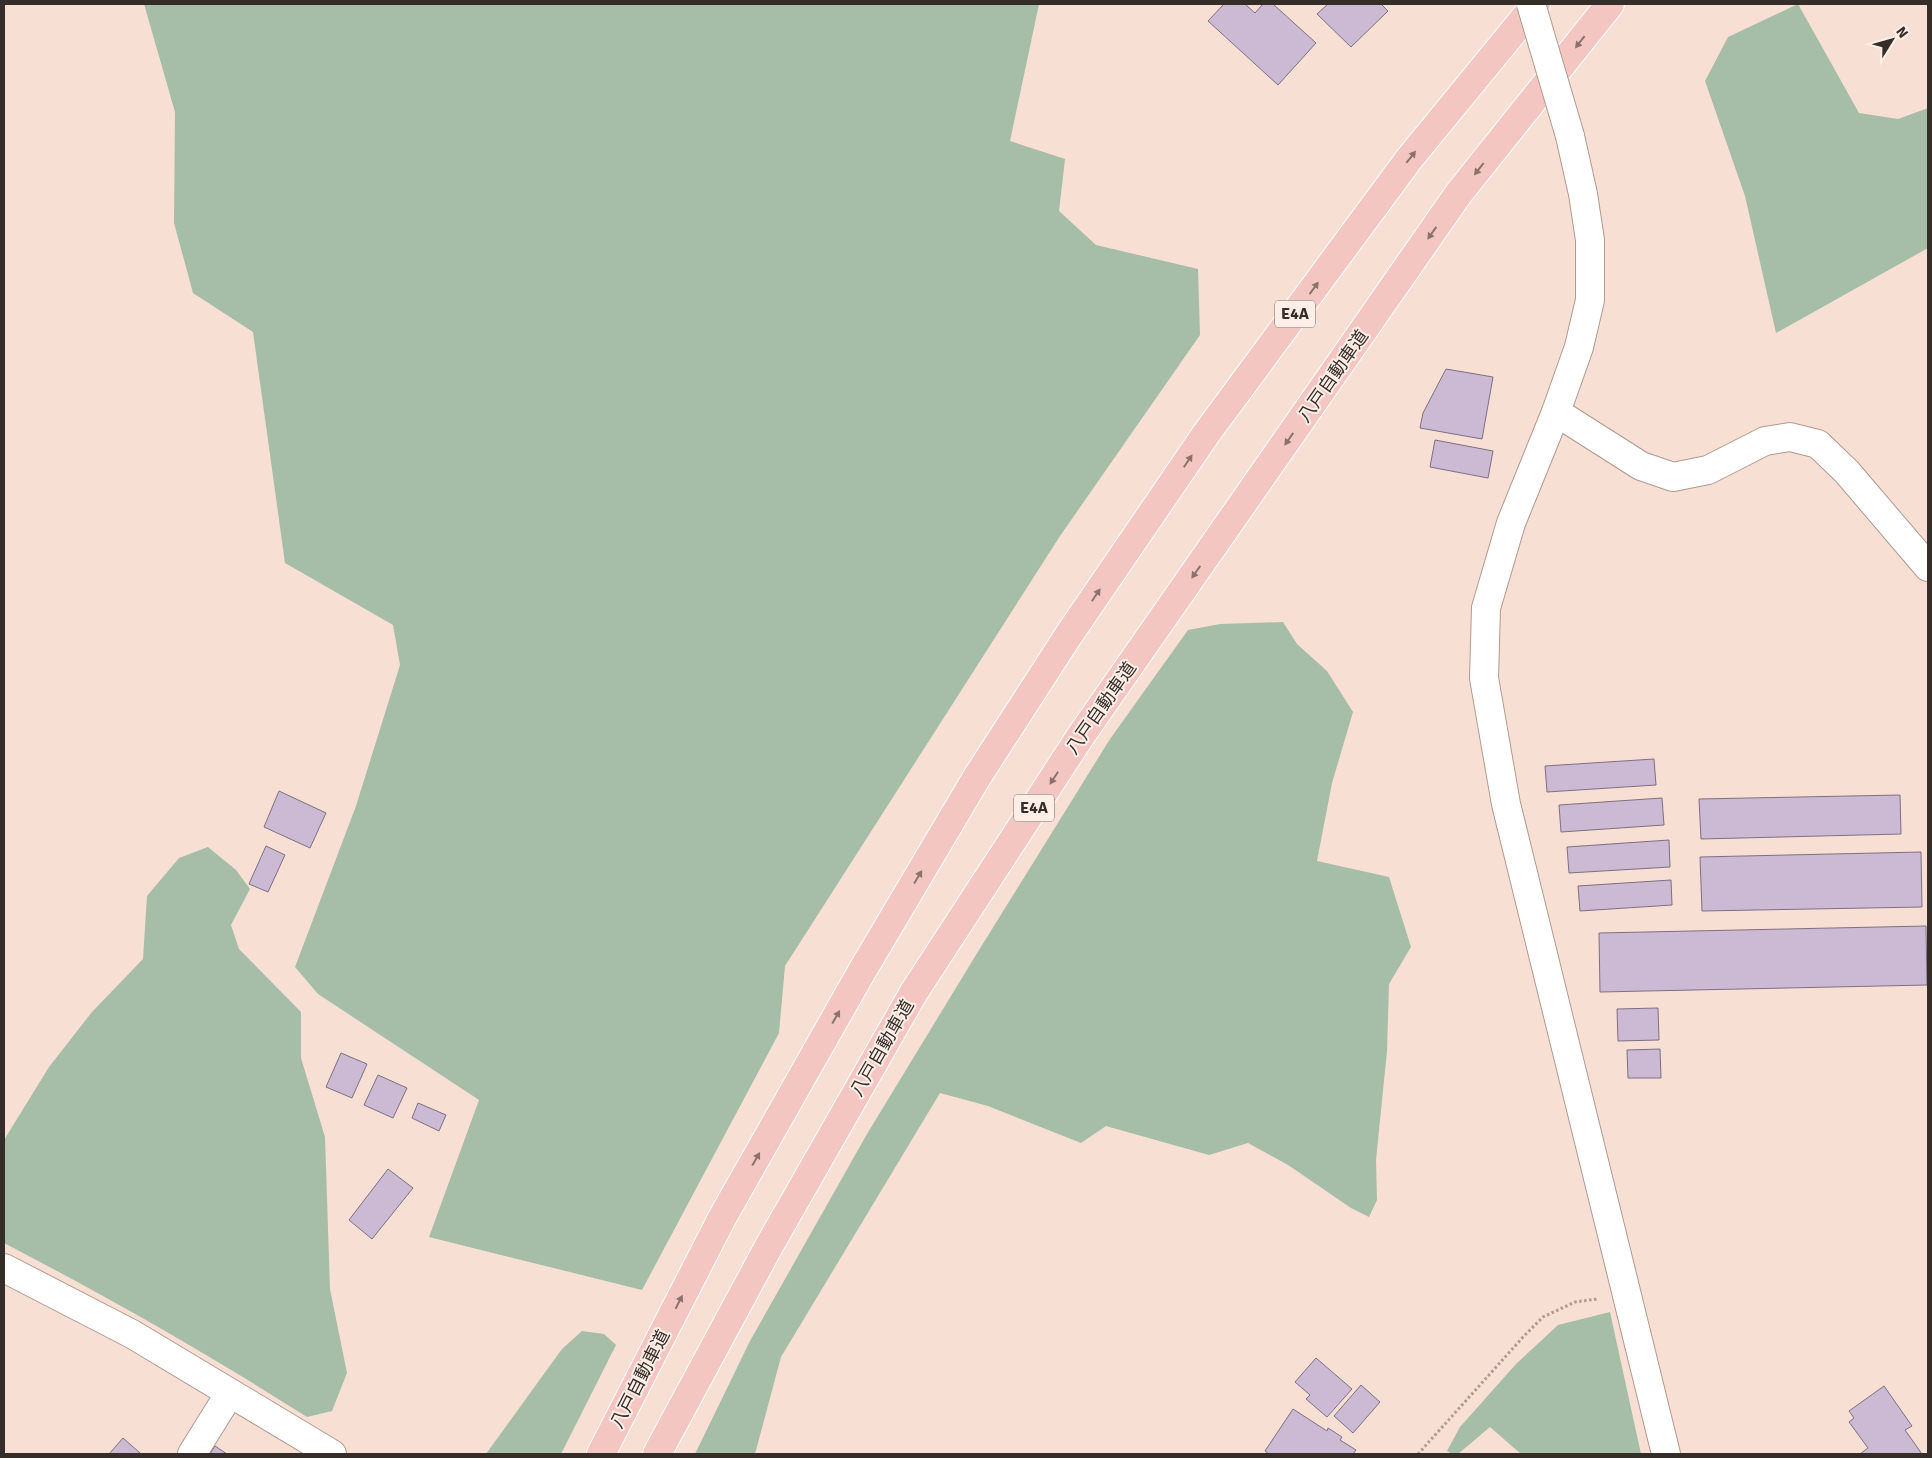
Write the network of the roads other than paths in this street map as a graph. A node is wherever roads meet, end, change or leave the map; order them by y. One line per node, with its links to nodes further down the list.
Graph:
1 (1531, 4): 4 (street, bridge)
2 (1536, 4): 10 (highway, 八戸自動車道 / E4A, one-way to 2)
3 (1610, 4): 11 (highway, 八戸自動車道 / E4A, one-way to 11)
4 (1556, 412): 5 (street); 12 (street)
5 (1928, 566)
6 (4, 1268): 7 (street)
7 (230, 1393): 8 (street); 9 (street)
8 (192, 1454)
9 (332, 1454)
10 (601, 1454)
11 (657, 1454)
12 (1666, 1454)

